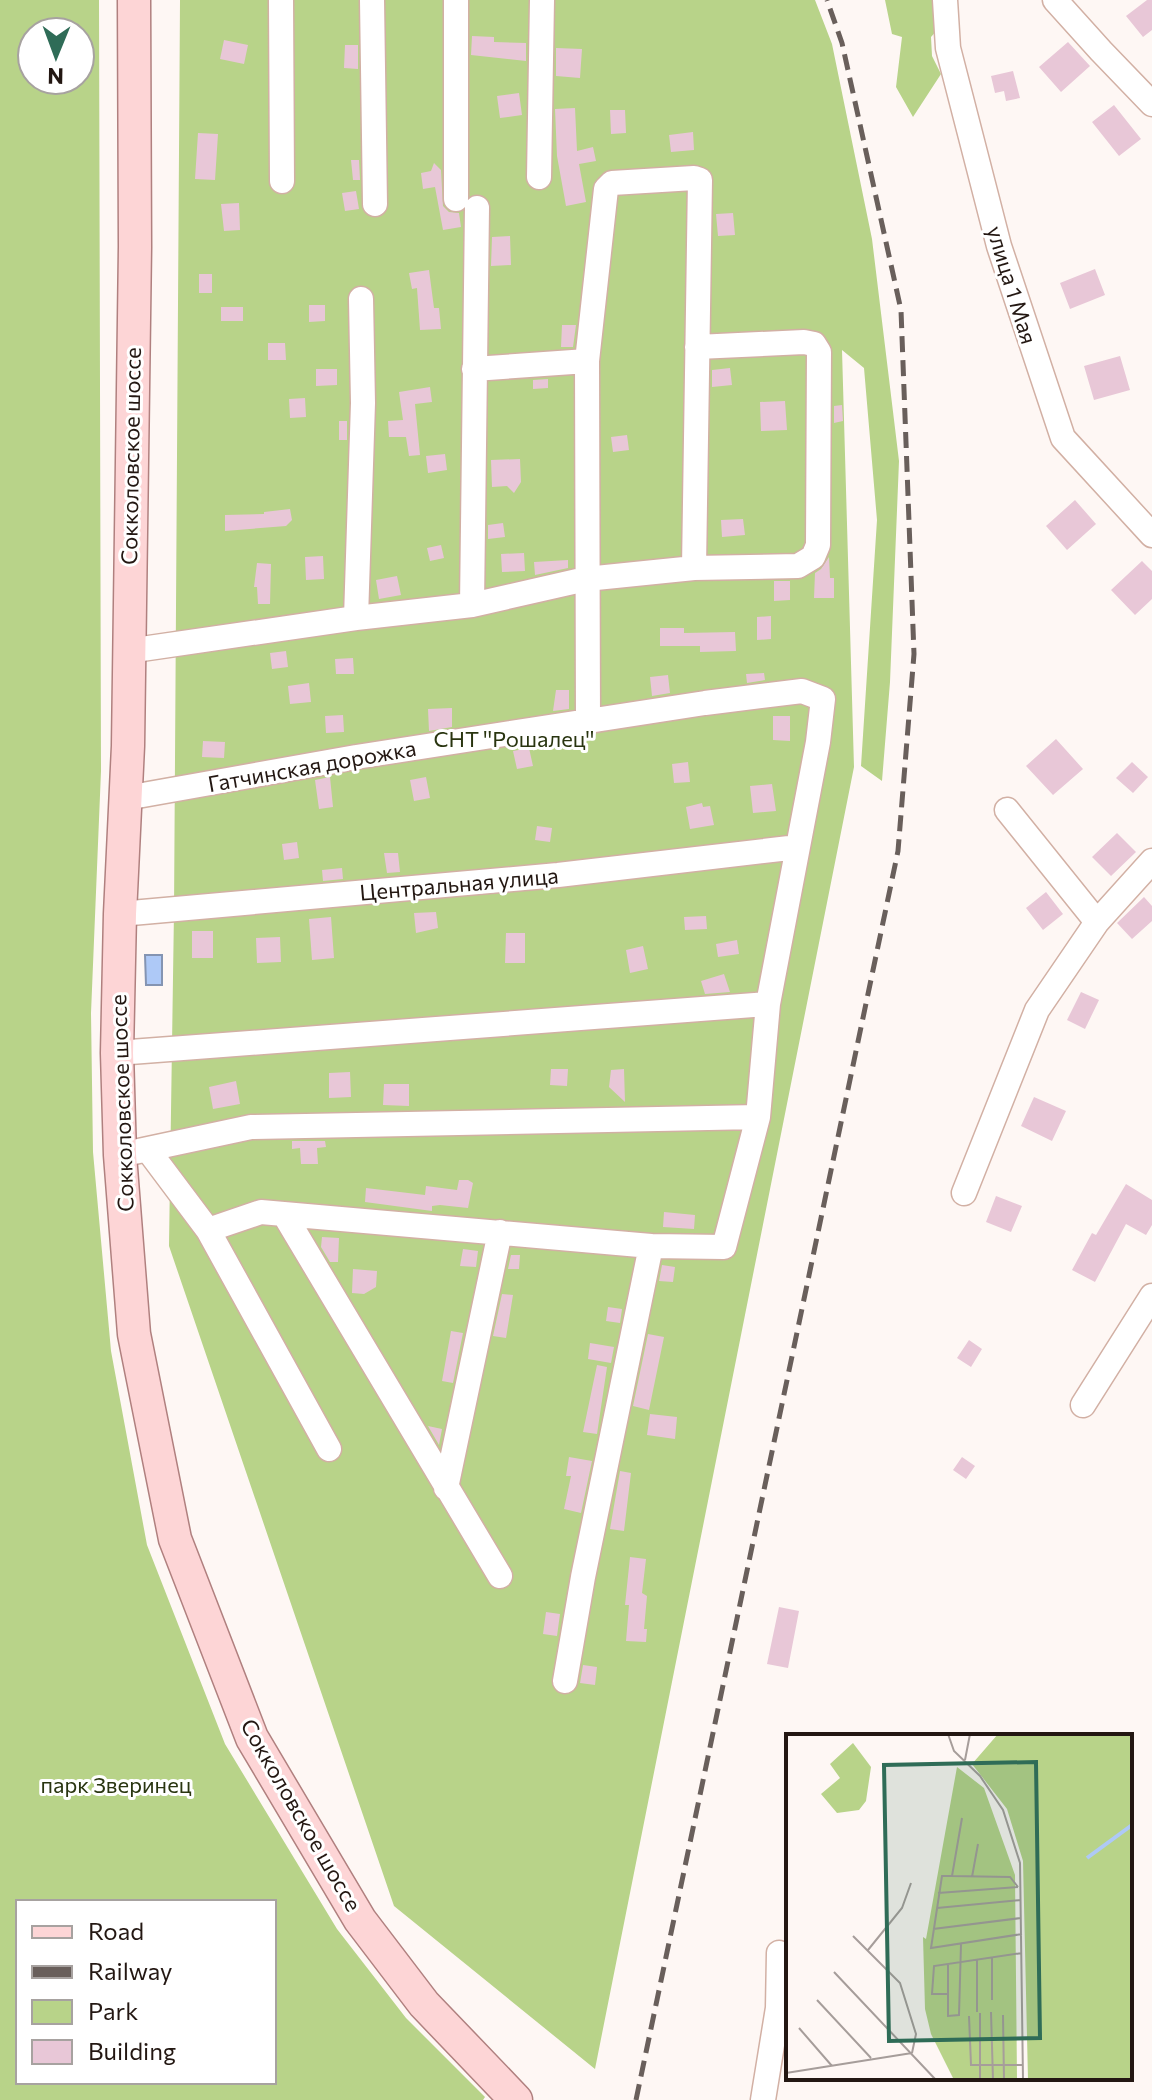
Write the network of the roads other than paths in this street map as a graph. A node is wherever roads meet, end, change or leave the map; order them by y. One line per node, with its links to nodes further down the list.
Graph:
1 (134, 0): 21 (main road, Сокколовское шоссе)
2 (281, 0): 10 (street)
3 (372, 0): 11 (street)
4 (456, 0): 15 (street)
5 (542, 0): 9 (street)
6 (945, 0): 16 (street, улица 1 Мая)
7 (1055, 0): 8 (street)
8 (1152, 104)
9 (539, 177)
10 (282, 181)
11 (375, 204)
12 (361, 299): 20 (street)
13 (697, 347): 14 (street); 17 (street); 17 (street)
14 (587, 361): 15 (street); 18 (street)
15 (474, 369): 19 (street)
16 (1152, 535)
17 (694, 568): 18 (street)
18 (586, 579): 19 (street); 22 (street)
19 (472, 605): 20 (street)
20 (356, 618): 21 (street)
21 (128, 651): 23 (main road, Сокколовское шоссе)
22 (588, 722): 23 (street, Гатчинская дорожка); 25 (street, Гатчинская дорожка)
23 (126, 798): 27 (main road, Сокколовское шоссе)
24 (1007, 810): 28 (street)
25 (798, 847): 27 (street, Центральная улица); 29 (street)
26 (1152, 861): 28 (street)
27 (120, 914): 30 (main road, Сокколовское шоссе)
28 (1097, 922): 33 (street)
29 (768, 1004): 30 (street); 31 (street)
30 (117, 1053): 32 (main road, Сокколовское шоссе)
31 (758, 1117): 32 (street); 37 (street)
32 (134, 1152): 35 (street); 45 (main road, Сокколовское шоссе)
33 (964, 1193)
34 (284, 1214): 35 (street); 36 (street); 41 (street)
35 (208, 1230): 40 (street)
36 (500, 1232): 37 (street); 41 (street)
37 (651, 1246): 43 (street)
38 (1152, 1296): 39 (street)
39 (1083, 1405)
40 (329, 1449)
41 (446, 1488): 42 (street)
42 (500, 1576)
43 (565, 1681)
44 (779, 1953): 46 (street)
45 (516, 2100)
46 (763, 2100)

